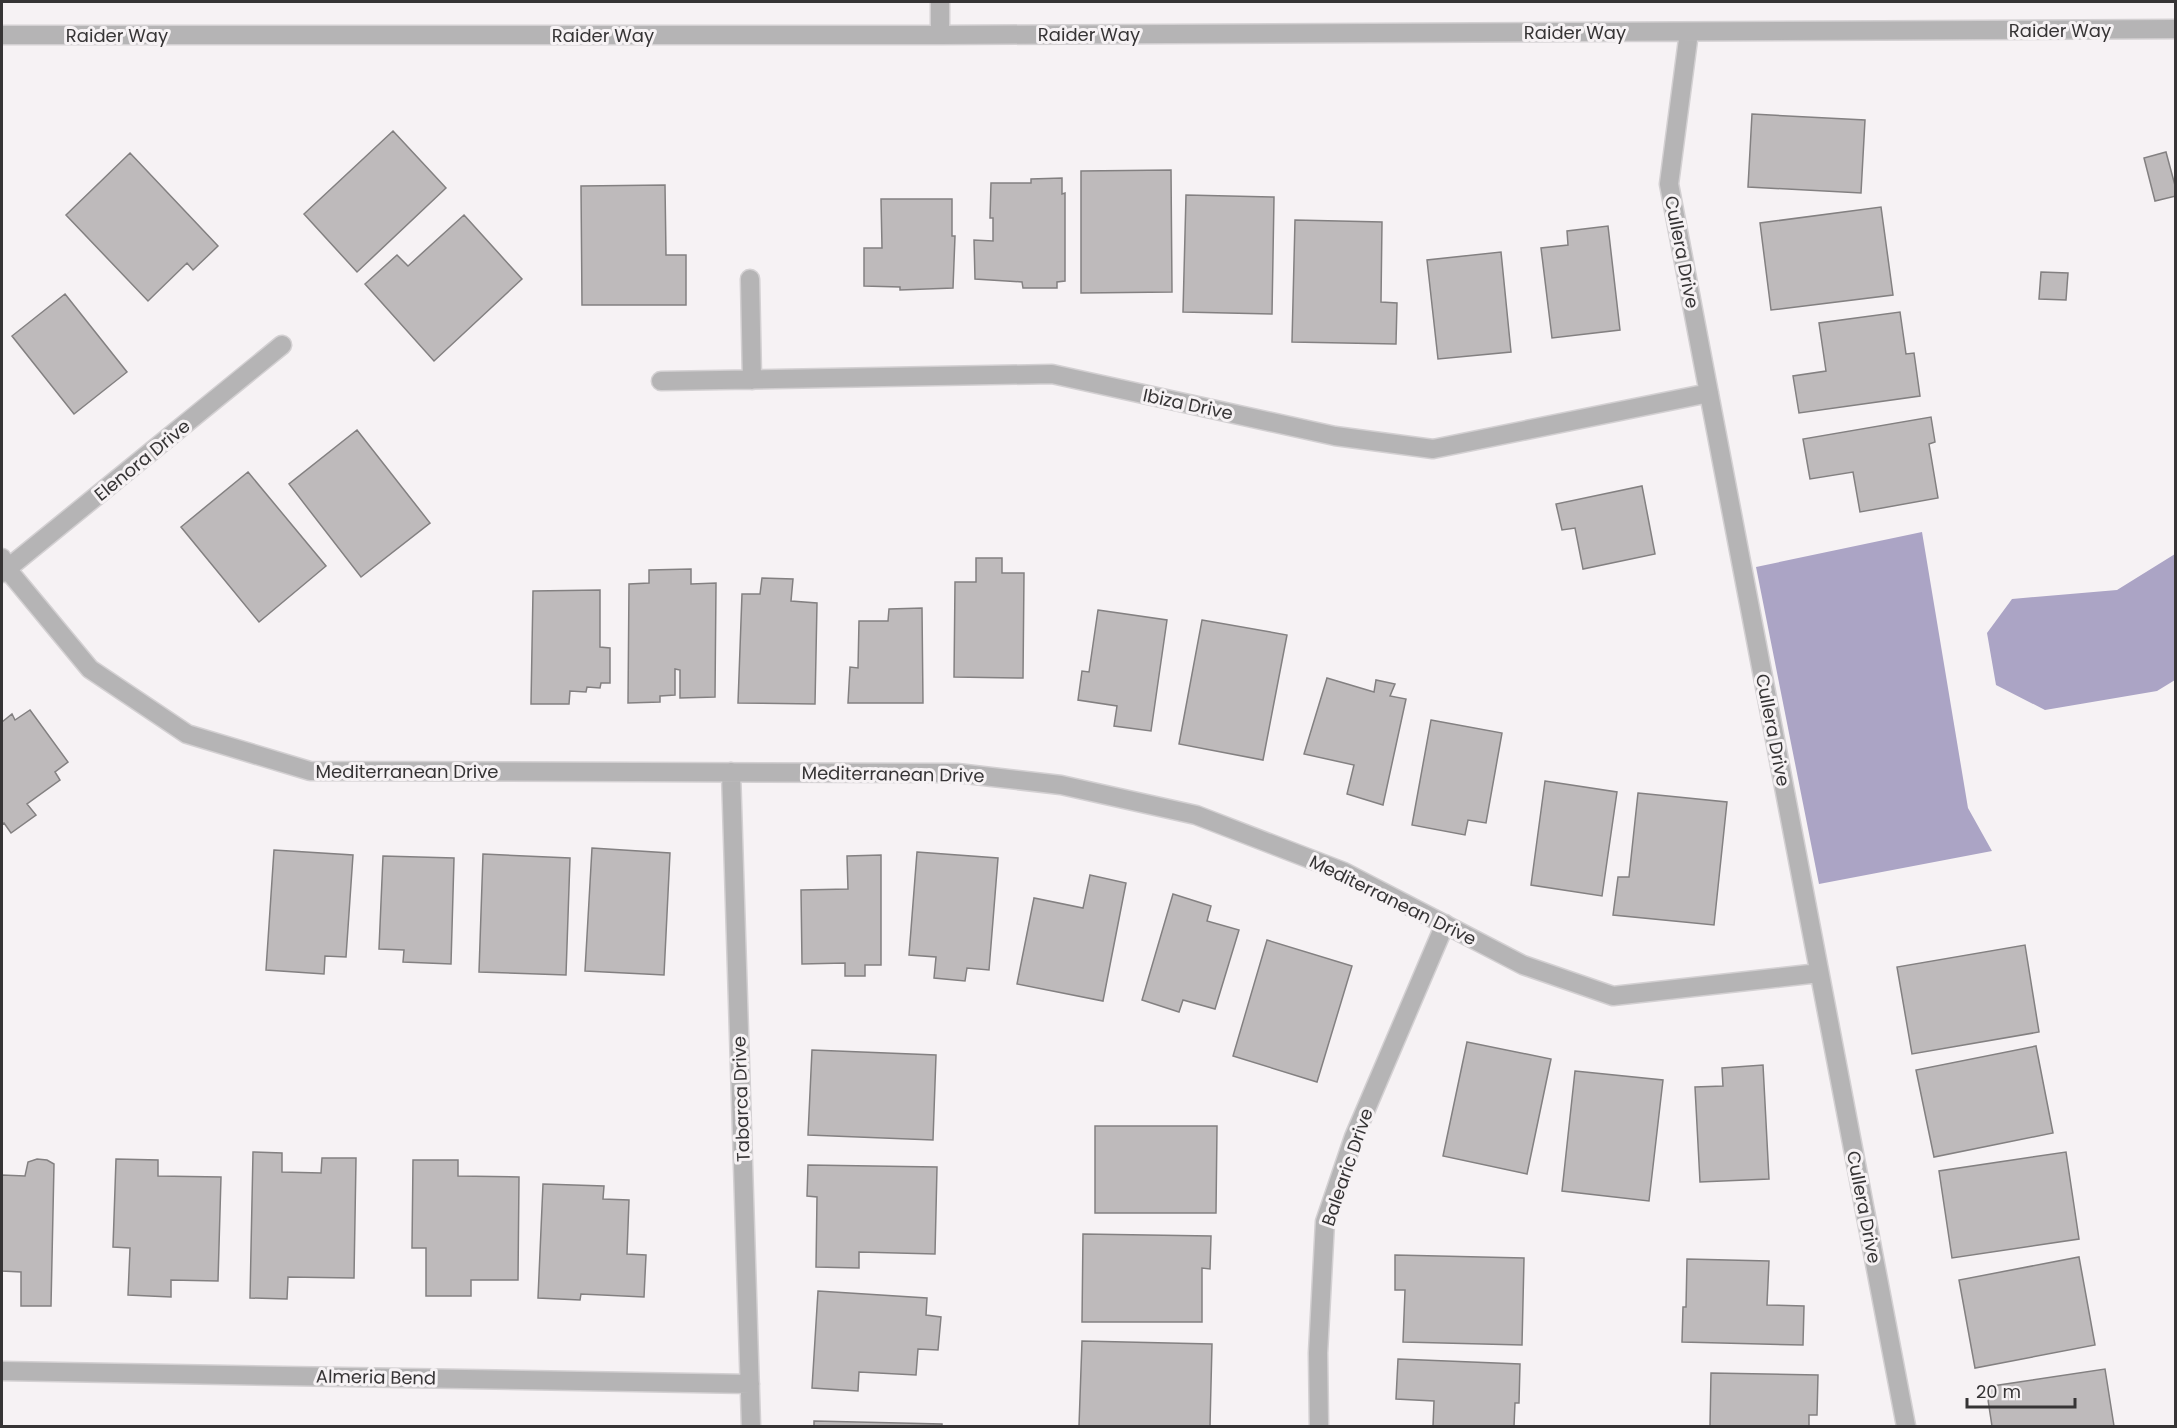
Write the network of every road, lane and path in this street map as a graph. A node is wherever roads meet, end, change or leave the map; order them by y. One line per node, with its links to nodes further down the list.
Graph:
1 (940, 2): 5 (street)
2 (2175, 29): 3 (street, Raider Way)
3 (1689, 32): 5 (street, Raider Way); 10 (street, Cullera Drive)
4 (2, 35): 5 (street, Raider Way)
5 (940, 35)
6 (750, 279): 8 (street)
7 (282, 345): 11 (street, Elenora Drive)
8 (752, 380): 9 (street, Ibiza Drive); 10 (street, Ibiza Drive)
9 (661, 381)
10 (1709, 393): 14 (street, Cullera Drive)
11 (3, 567): 12 (street, Mediterranean Drive)
12 (731, 771): 13 (street, Mediterranean Drive); 16 (street, Tabarca Drive)
13 (1445, 924): 14 (street, Mediterranean Drive); 18 (street, Balearic Drive)
14 (1819, 973): 19 (street, Cullera Drive)
15 (2, 1371): 16 (street, Almeria Bend)
16 (750, 1384): 17 (street, Tabarca Drive)
17 (751, 1426)
18 (1319, 1426)
19 (1906, 1426)

